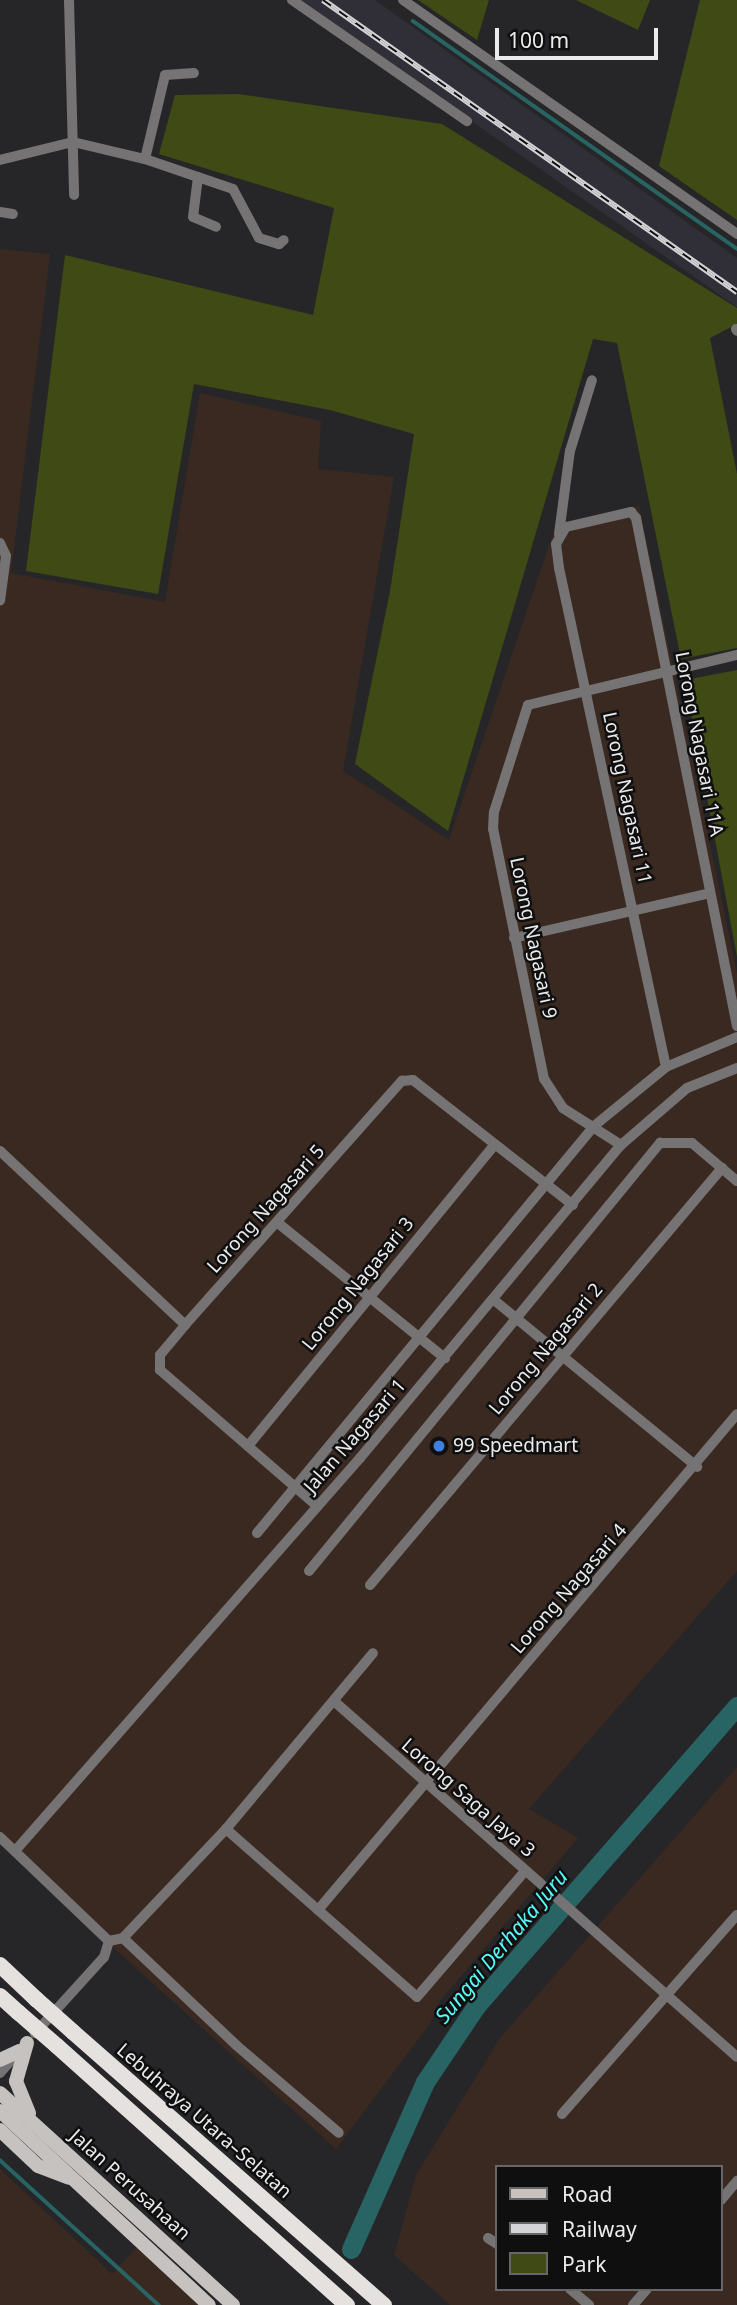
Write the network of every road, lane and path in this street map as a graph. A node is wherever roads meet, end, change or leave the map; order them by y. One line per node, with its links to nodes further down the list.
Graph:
1 (69, 0): 6 (street)
2 (292, 0): 5 (street)
3 (403, 0): 14 (street)
4 (194, 73): 7 (street)
5 (467, 121)
6 (73, 142): 7 (street); 8 (street); 10 (street)
7 (145, 159): 9 (street)
8 (0, 160)
9 (198, 177): 13 (street); 15 (street)
10 (74, 195)
11 (0, 212): 12 (street)
12 (13, 214)
13 (216, 227)
14 (737, 234)
15 (284, 240)
16 (593, 380): 17 (street, Lorong Nagasari 11)
17 (559, 537): 21 (street, Lorong Nagasari 11A); 22 (street, Lorong Nagasari 11)
18 (0, 543): 19 (street)
19 (0, 601)
20 (737, 655): 21 (street)
21 (666, 671): 22 (street); 23 (street, Lorong Nagasari 11A)
22 (585, 689): 24 (street, Lorong Nagasari 11); 25 (street, Lorong Nagasari 9)
23 (710, 893): 24 (street); 26 (street, Lorong Nagasari 11A)
24 (634, 910): 25 (street); 28 (street, Lorong Nagasari 11)
25 (514, 938): 30 (street, Lorong Nagasari 9)
26 (737, 1026)
27 (737, 1037): 28 (street)
28 (666, 1067): 30 (street)
29 (737, 1068): 32 (street, Jalan Nagasari 1)
30 (594, 1126): 32 (street, Lorong Nagasari 9); 36 (street)
31 (494, 1145): 36 (street); 38 (street, Lorong Nagasari 5); 39 (street, Lorong Nagasari 3)
32 (621, 1146): 37 (street, Jalan Nagasari 1)
33 (0, 1152): 42 (street)
34 (722, 1168): 35 (street); 41 (street); 44 (street, Lorong Nagasari 2)
35 (737, 1181)
36 (545, 1185): 37 (street); 43 (street)
37 (573, 1205): 40 (street, Jalan Nagasari 1)
38 (278, 1223): 39 (street); 42 (street, Lorong Nagasari 5)
39 (370, 1297): 43 (street); 47 (street, Lorong Nagasari 3)
40 (494, 1300): 41 (street); 45 (street, Jalan Nagasari 1)
41 (516, 1318): 44 (street); 52 (street)
42 (185, 1325): 47 (street, Lorong Nagasari 5)
43 (419, 1337): 45 (street); 49 (street)
44 (563, 1357): 48 (street); 53 (street, Lorong Nagasari 2)
45 (445, 1358): 50 (street, Jalan Nagasari 1)
46 (737, 1414): 48 (street, Lorong Nagasari 4)
47 (248, 1446): 49 (street)
48 (697, 1466): 56 (street, Lorong Nagasari 4)
49 (295, 1487): 50 (street); 51 (street)
50 (317, 1506): 59 (street, Jalan Nagasari 1)
51 (257, 1533)
52 (309, 1571)
53 (370, 1585)
54 (373, 1653): 55 (street)
55 (335, 1702): 56 (street, Lorong Saga Jaya 3); 57 (street)
56 (426, 1784): 60 (street, Lorong Saga Jaya 3); 61 (street, Lorong Nagasari 4)
57 (226, 1829): 61 (street); 63 (street)
58 (0, 1837): 59 (street)
59 (15, 1851): 64 (street)
60 (525, 1871): 61 (street); 66 (street, Lorong Saga Jaya 3)
61 (318, 1910)
62 (737, 1915): 66 (street)
63 (123, 1938): 64 (street); 77 (street)
64 (109, 1941): 68 (street)
65 (0, 1965): 86 (highway, Lebuhraya Utara–Selatan, bridge)
66 (666, 1994): 69 (street, Lorong Saga Jaya 3); 74 (street)
67 (0, 1996): 85 (highway, bridge)
68 (23, 2047): 70 (main road); 71 (street); 75 (main road)
69 (737, 2057)
70 (0, 2060)
71 (0, 2073)
72 (0, 2093): 75 (main road, Jalan Perusahaan)
73 (0, 2111): 78 (main road, Jalan Perusahaan)
74 (562, 2114)
75 (34, 2124): 84 (main road, Jalan Perusahaan)
76 (0, 2130): 78 (main road)
77 (339, 2133)
78 (74, 2180): 83 (main road, Jalan Perusahaan)
79 (737, 2181): 80 (street)
80 (723, 2198)
81 (572, 2291): 87 (street)
82 (645, 2291): 88 (street)
83 (209, 2305)
84 (233, 2305)
85 (347, 2305)
86 (384, 2305)
87 (589, 2305)
88 (633, 2305)

